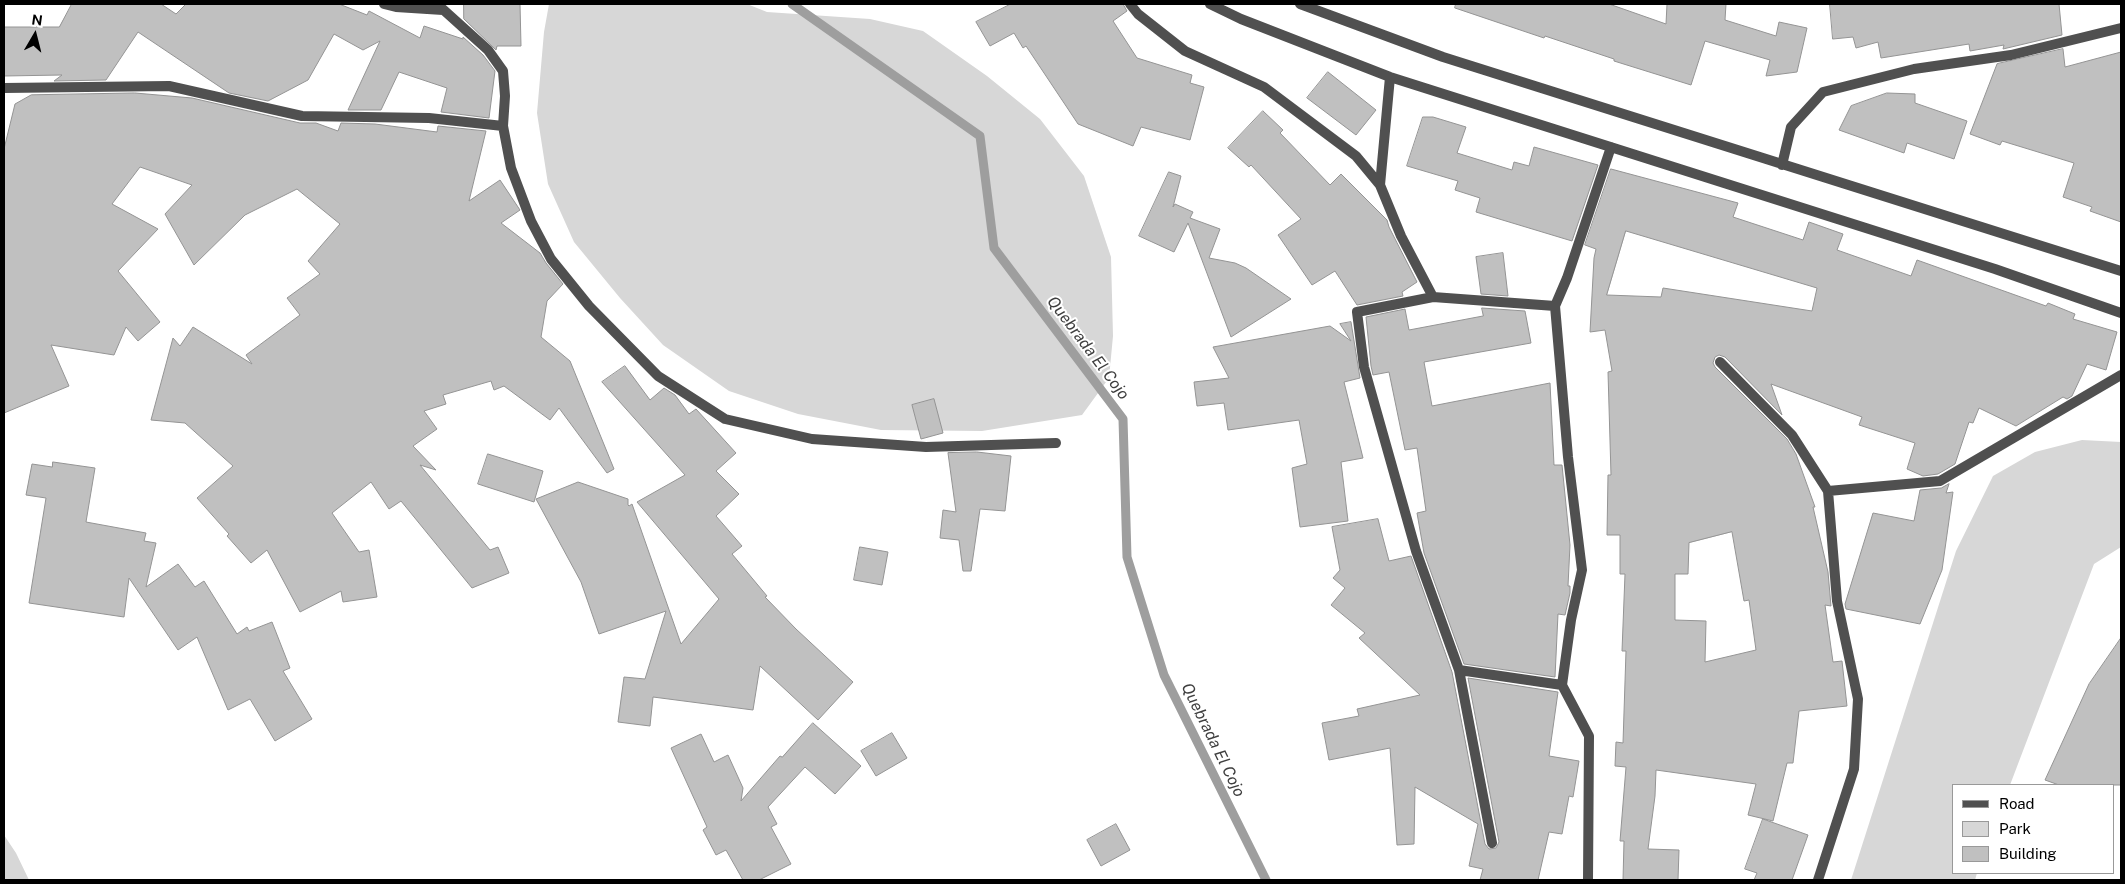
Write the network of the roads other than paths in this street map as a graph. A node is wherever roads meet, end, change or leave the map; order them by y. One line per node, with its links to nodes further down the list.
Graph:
1 (384, 4): 5 (street)
2 (1130, 4): 12 (street)
3 (1210, 4): 7 (street)
4 (1300, 4): 11 (street)
5 (440, 7): 9 (street)
6 (2121, 28): 11 (street)
7 (1390, 77): 10 (street); 12 (street)
8 (4, 88): 9 (street)
9 (503, 126): 19 (street)
10 (1611, 147): 15 (street); 16 (street)
11 (1782, 165): 13 (street)
12 (1380, 185): 14 (street)
13 (2121, 271)
14 (1433, 297): 15 (street); 21 (street)
15 (1555, 306): 22 (street)
16 (2121, 313)
17 (1720, 362): 20 (street)
18 (2121, 375): 20 (street)
19 (1056, 443)
20 (1828, 491): 25 (street)
21 (1459, 670): 22 (street); 23 (street)
22 (1562, 685): 24 (street)
23 (1492, 843)
24 (1588, 880)
25 (1818, 880)

